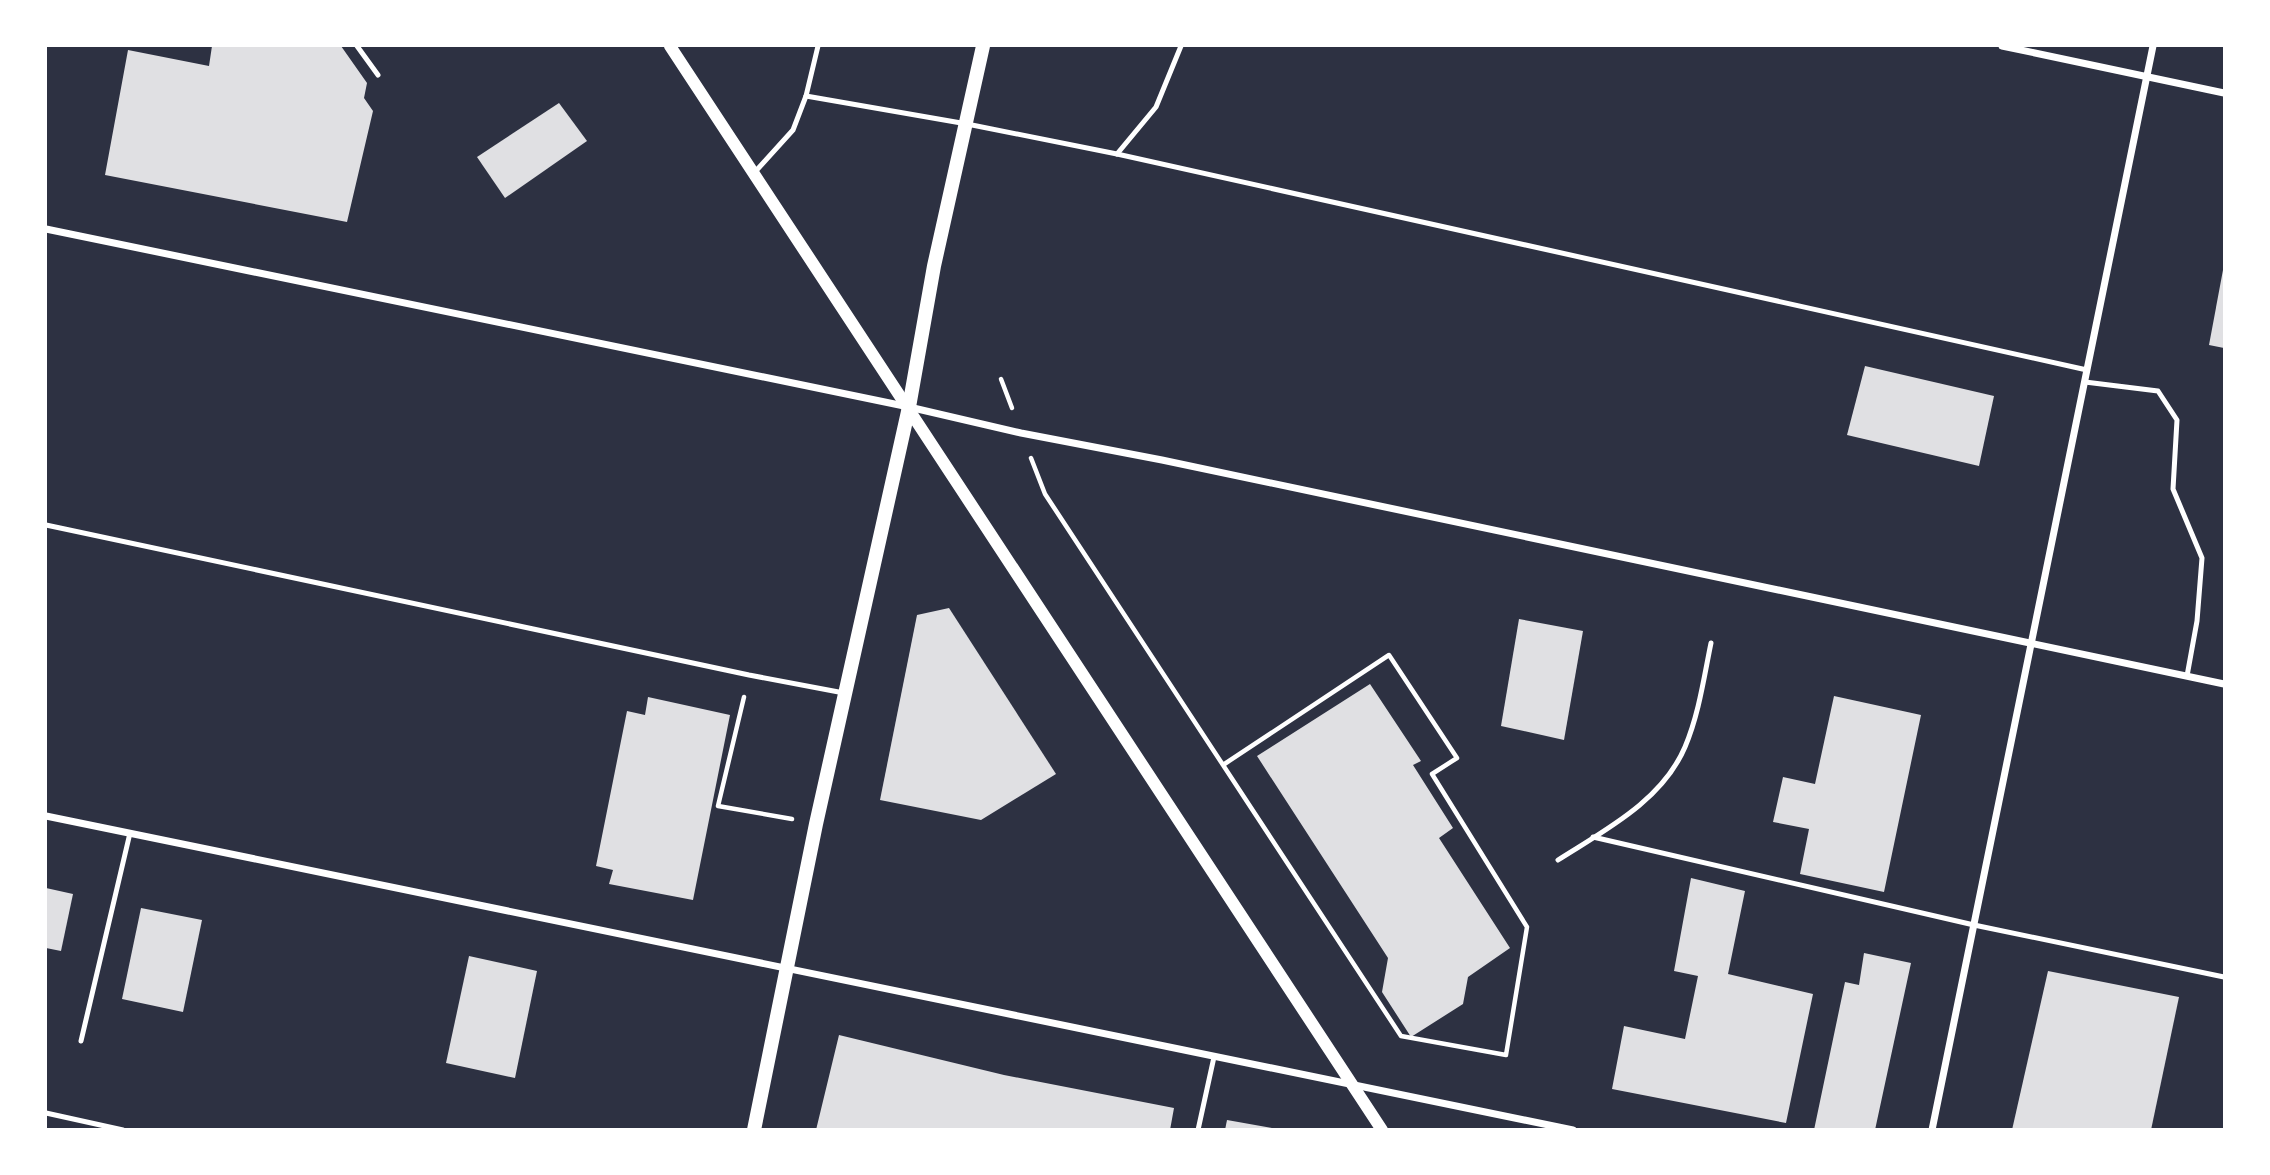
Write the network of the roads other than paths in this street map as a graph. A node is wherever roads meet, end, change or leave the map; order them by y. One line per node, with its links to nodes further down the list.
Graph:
1 (357, 46): 8 (lane)
2 (670, 46): 14 (street)
3 (818, 46): 11 (lane)
4 (983, 46): 12 (main road)
5 (1181, 46): 13 (lane)
6 (2002, 46): 9 (street)
7 (2153, 46): 9 (street)
8 (378, 75)
9 (2146, 76): 10 (street); 16 (street)
10 (2224, 93)
11 (806, 96): 12 (lane); 14 (lane)
12 (967, 124): 13 (lane); 18 (main road)
13 (1117, 154): 16 (lane)
14 (754, 173): 18 (street)
15 (46, 229): 18 (street)
16 (2087, 370): 17 (street)
17 (2085, 382): 21 (street); 22 (lane)
18 (908, 407): 21 (street); 24 (main road); 34 (street)
19 (46, 525): 24 (lane)
20 (1711, 643): 27 (lane)
21 (2032, 643): 22 (street); 29 (street)
22 (2187, 676): 23 (street)
23 (2224, 684)
24 (845, 694): 30 (main road)
25 (46, 816): 26 (street)
26 (130, 833): 30 (street); 32 (lane)
27 (1593, 837): 28 (lane); 29 (lane)
28 (1558, 860)
29 (1974, 925): 31 (lane); 41 (street)
30 (788, 968): 33 (street); 37 (main road)
31 (2224, 977)
32 (81, 1041)
33 (1214, 1057): 34 (street); 38 (lane)
34 (1353, 1086): 39 (street); 40 (street)
35 (46, 1113): 36 (lane)
36 (123, 1129)
37 (754, 1129)
38 (1198, 1129)
39 (1382, 1129)
40 (1573, 1129)
41 (1932, 1129)

